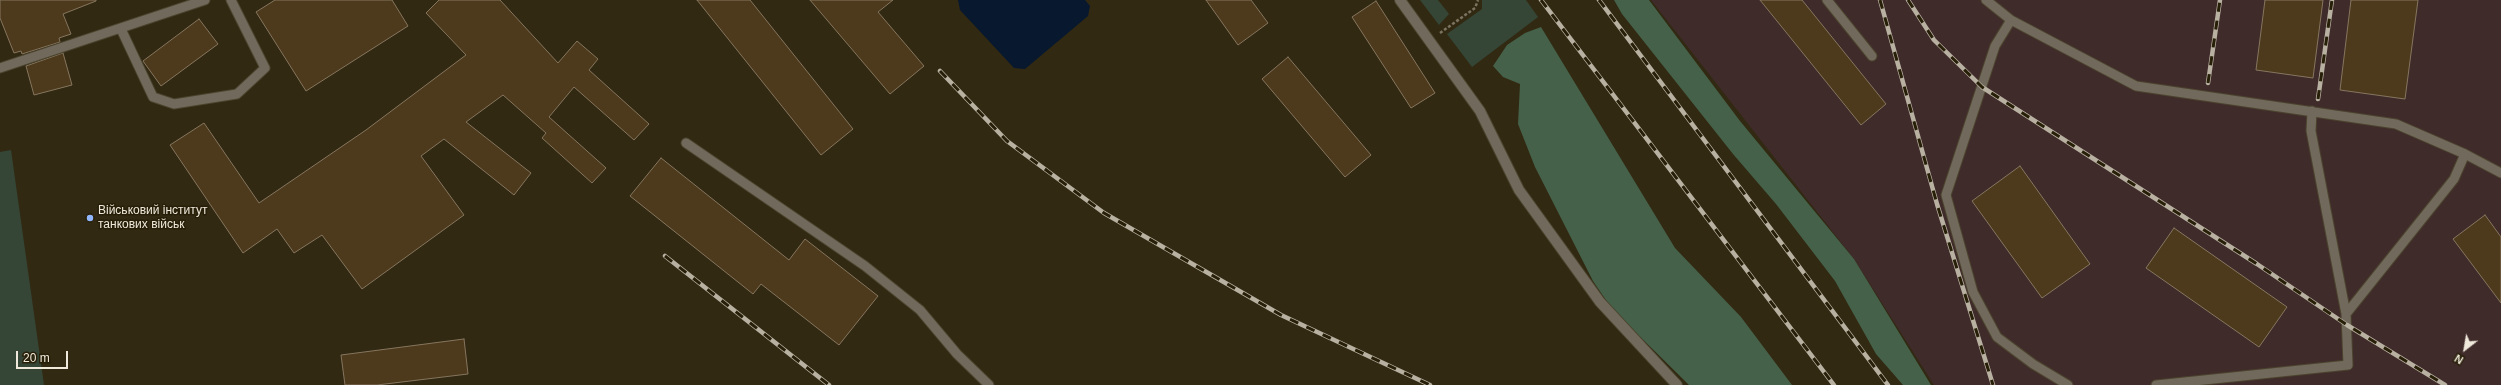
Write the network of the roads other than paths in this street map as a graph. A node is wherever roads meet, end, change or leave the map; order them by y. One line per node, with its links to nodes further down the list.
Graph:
1 (205, 0): 7 (lane)
2 (231, 0): 7 (lane)
3 (1400, 0): 16 (street)
4 (1827, 0): 8 (lane)
5 (1986, 0): 6 (lane)
6 (2011, 20): 10 (lane); 17 (lane)
7 (121, 28): 9 (lane)
8 (1872, 56)
9 (0, 68)
10 (2312, 111): 12 (lane); 14 (lane)
11 (686, 143): 15 (lane)
12 (2465, 154): 13 (lane); 14 (lane)
13 (2501, 173)
14 (2346, 314): 18 (lane)
15 (989, 385)
16 (1676, 385)
17 (2068, 385)
18 (2156, 385)

